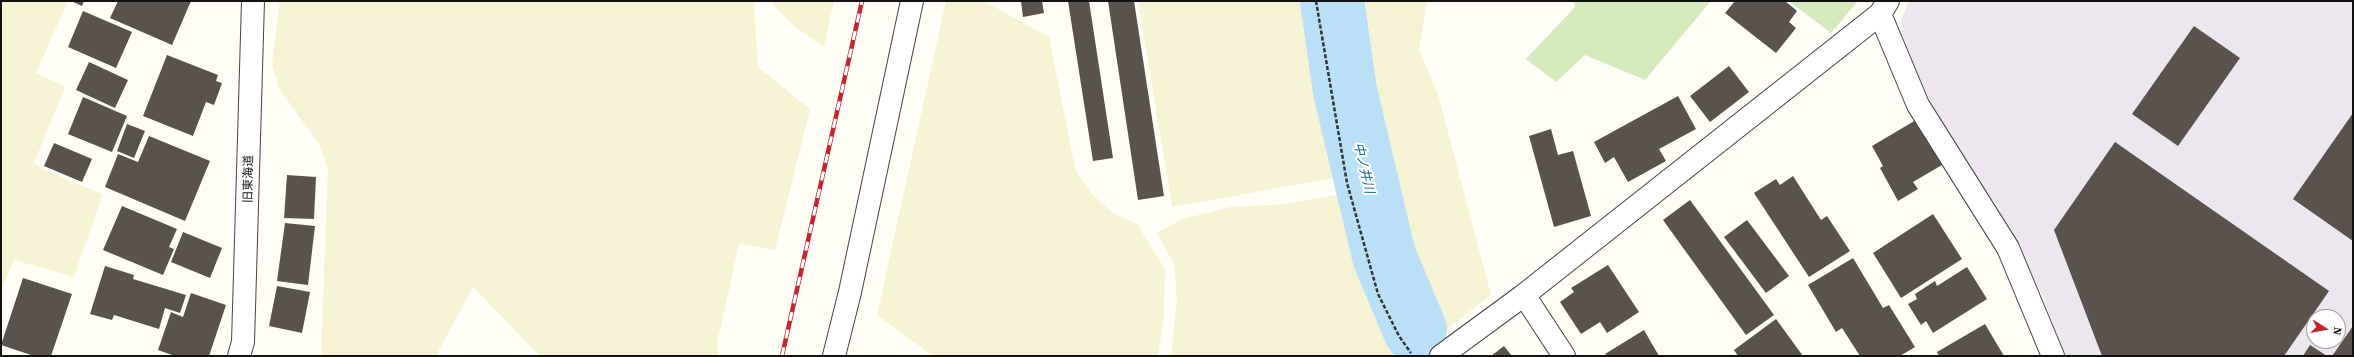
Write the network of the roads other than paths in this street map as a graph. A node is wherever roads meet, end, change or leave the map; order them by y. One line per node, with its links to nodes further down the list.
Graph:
1 (253, 1): 5 (street, 旧東海道)
2 (912, 1): 6 (street)
3 (1884, 7): 4 (street); 9 (street)
4 (1524, 295): 7 (street); 8 (street)
5 (239, 356)
6 (834, 356)
7 (1441, 356)
8 (1564, 356)
9 (2053, 356)

